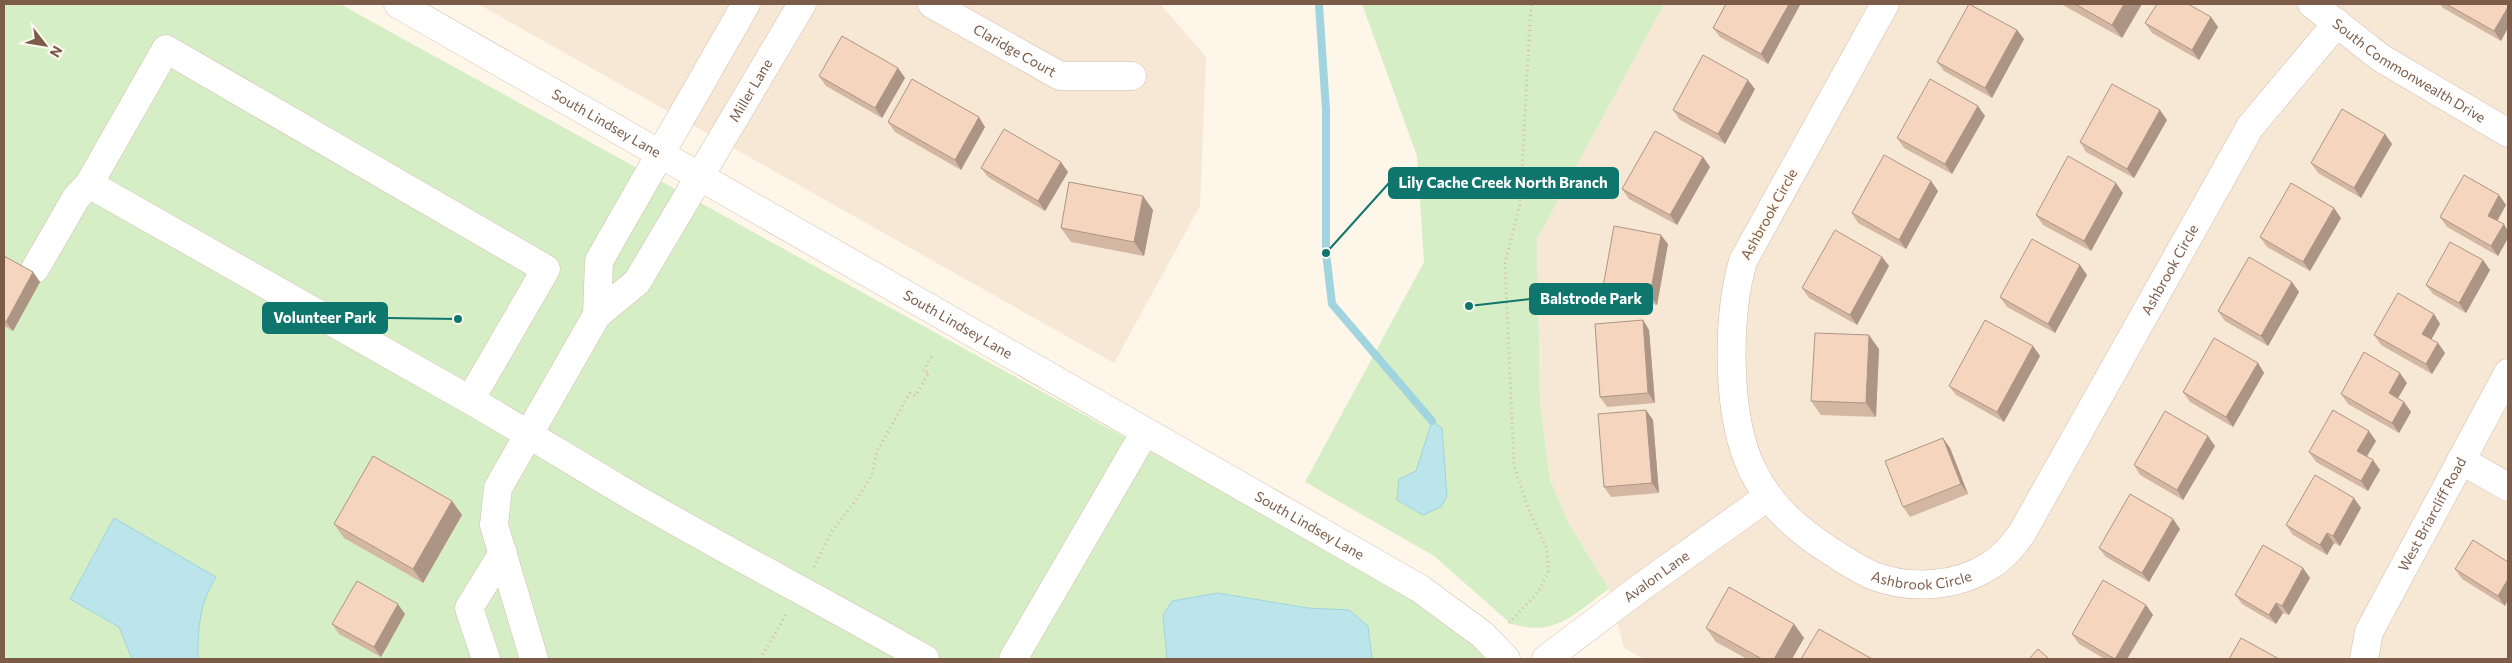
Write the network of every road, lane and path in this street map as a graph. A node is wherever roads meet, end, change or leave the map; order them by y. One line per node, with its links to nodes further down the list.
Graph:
1 (398, 4): 11 (street, South Lindsey Lane)
2 (746, 4): 11 (street)
3 (802, 4): 12 (street, Miller Lane)
4 (932, 4): 9 (street, Claridge Court)
5 (1531, 4): 26 (path)
6 (1885, 4): 23 (street, Ashbrook Circle)
7 (2312, 4): 8 (street, South Commonwealth Drive)
8 (2337, 23): 10 (street, South Commonwealth Drive); 23 (street, Ashbrook Circle)
9 (1132, 76)
10 (2508, 133)
11 (659, 153): 12 (street, South Lindsey Lane); 15 (street)
12 (701, 177): 15 (street, Miller Lane); 19 (street, South Lindsey Lane)
13 (89, 184): 14 (street); 18 (street); 18 (street)
14 (35, 269)
15 (598, 314): 20 (street)
16 (932, 356): 25 (path)
17 (2508, 373): 21 (street, West Briarcliff Road)
18 (470, 400): 20 (street)
19 (1144, 432): 26 (street, South Lindsey Lane); 31 (street)
20 (529, 433): 24 (street); 25 (street)
21 (2461, 460): 22 (street); 33 (street, West Briarcliff Road)
22 (2508, 487)
23 (1767, 497): 32 (street, Avalon Lane)
24 (502, 554): 27 (street); 28 (street)
25 (800, 590): 29 (path); 30 (street)
26 (1499, 651)
27 (486, 659)
28 (534, 659)
29 (760, 659)
30 (925, 659)
31 (1013, 659)
32 (1546, 659)
33 (2364, 659)

